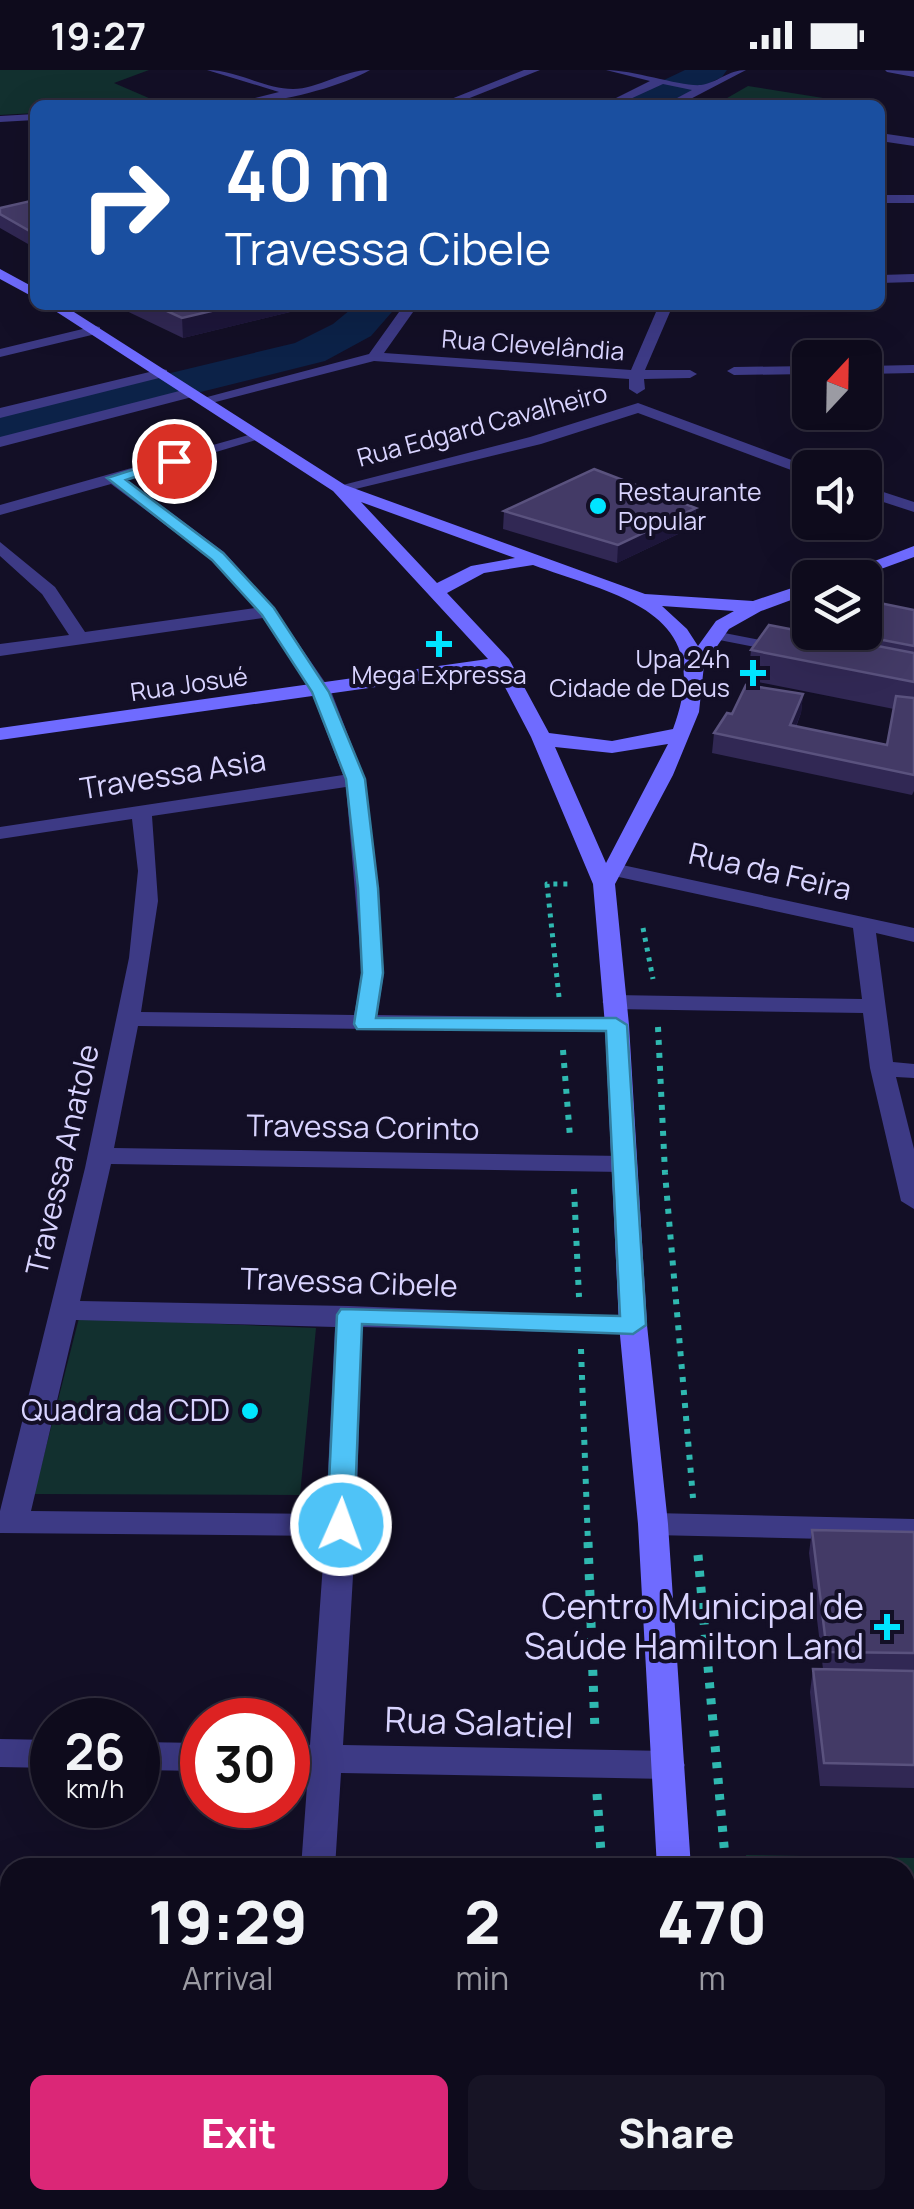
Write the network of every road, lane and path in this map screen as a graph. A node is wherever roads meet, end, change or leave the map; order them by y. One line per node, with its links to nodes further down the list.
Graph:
1 (213, 70): 11 (street)
2 (364, 70): 11 (street)
3 (534, 70): 13 (street)
4 (612, 70): 9 (street)
5 (684, 70): 9 (street)
6 (740, 70): 10 (street)
7 (891, 70): 8 (street)
8 (914, 74)
9 (665, 82): 10 (street); 14 (street)
10 (704, 88): 15 (street)
11 (294, 92): 12 (street)
12 (256, 100)
13 (455, 100)
14 (620, 100)
15 (680, 100)
16 (30, 117): 17 (street)
17 (0, 119)
18 (885, 138): 19 (street)
19 (914, 142)
20 (914, 199): 21 (street)
21 (885, 200)
22 (0, 272): 25 (main road)
23 (914, 278): 24 (street)
24 (885, 279)
25 (30, 291)
26 (61, 310): 29 (main road)
27 (407, 310): 31 (street)
28 (664, 310): 38 (street)
29 (95, 330): 30 (street); 37 (main road)
30 (0, 353)
31 (374, 357): 38 (street, Rua Clevelândia); 39 (street, Rua Clevelândia)
32 (792, 370): 35 (street)
33 (882, 370): 34 (street)
34 (914, 370)
35 (734, 371)
36 (690, 374): 38 (street, Rua Clevelândia)
37 (165, 375): 39 (main road); 41 (street)
38 (636, 375): 40 (street)
39 (193, 394): 42 (main road); 43 (street, Rua Clevelândia)
40 (638, 408): 44 (street); 46 (street, Rua Edgard Cavalheiro)
41 (0, 413)
42 (258, 437): 45 (street); 46 (main road)
43 (0, 442)
44 (792, 465)
45 (115, 478): 49 (street); 58 (street)
46 (339, 488): 53 (main road); 54 (main road)
47 (882, 497): 48 (street)
48 (914, 507)
49 (0, 510)
50 (0, 547): 60 (street)
51 (914, 550): 52 (main road)
52 (882, 562)
53 (545, 566): 54 (main road); 56 (main road)
54 (435, 593): 63 (main road)
55 (792, 594): 57 (main road)
56 (640, 598): 57 (main road); 64 (main road)
57 (755, 607): 59 (main road)
58 (268, 612): 60 (street); 65 (street)
59 (714, 635): 62 (lane); 64 (main road)
60 (80, 638): 61 (street)
61 (0, 650)
62 (800, 652)
63 (502, 662): 65 (main road, Rua Josué); 68 (main road)
64 (696, 664): 66 (main road)
65 (321, 692): 67 (main road, Rua Josué); 69 (street)
66 (682, 733): 68 (main road); 72 (main road)
67 (0, 734)
68 (541, 737): 72 (main road)
69 (356, 779): 70 (street, Travessa Asia); 80 (street)
70 (141, 810): 71 (street, Travessa Asia); 79 (street, Travessa Anatole)
71 (0, 833)
72 (608, 876): 73 (street, Rua da Feira); 78 (main road)
73 (648, 876): 74 (street, Rua da Feira); 76 (path)
74 (864, 924): 75 (street, Rua da Feira); 77 (street)
75 (914, 935)
76 (657, 1001): 77 (street); 78 (street); 92 (path)
77 (872, 1006): 81 (street)
78 (615, 1013): 80 (street); 84 (main road)
79 (128, 1018): 80 (street); 83 (street, Travessa Anatole)
80 (364, 1024)
81 (882, 1068): 82 (street); 85 (street)
82 (914, 1071)
83 (102, 1156): 84 (street, Travessa Corinto); 86 (street, Travessa Anatole)
84 (623, 1164): 88 (main road)
85 (912, 1185)
86 (62, 1310): 87 (street, Travessa Cibele); 89 (street, Travessa Anatole)
87 (350, 1315): 88 (street, Travessa Cibele); 91 (street)
88 (633, 1325): 90 (main road)
89 (7, 1522): 91 (street)
90 (653, 1524): 92 (street); 98 (main road)
91 (341, 1525): 97 (street)
92 (695, 1526): 93 (street); 101 (path)
93 (914, 1530)
94 (0, 1754): 95 (street)
95 (30, 1754)
96 (310, 1759): 97 (street, Rua Salatiel)
97 (326, 1759): 98 (street, Rua Salatiel); 99 (street)
98 (668, 1766): 100 (main road)
99 (319, 1858)
100 (673, 1858)
101 (725, 1858)

